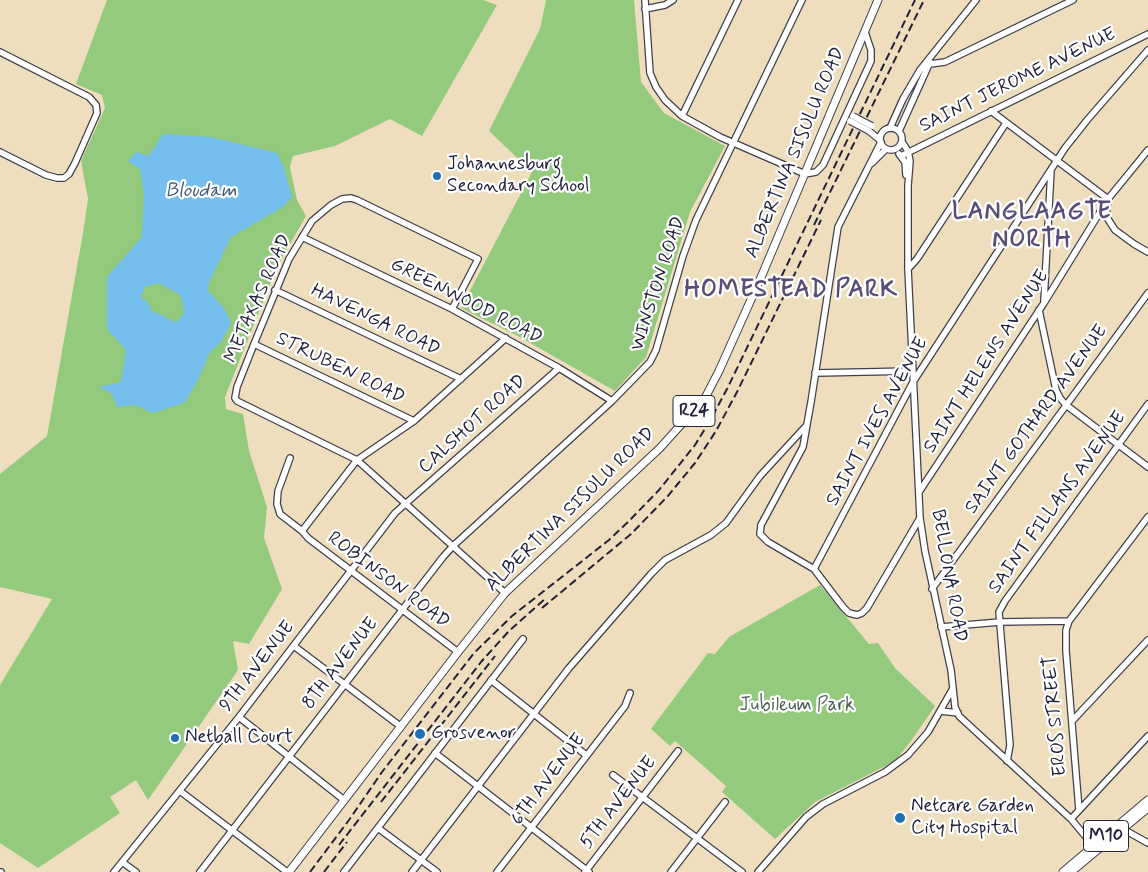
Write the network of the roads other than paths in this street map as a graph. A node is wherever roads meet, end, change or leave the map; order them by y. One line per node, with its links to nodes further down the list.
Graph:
1 (645, 0): 8 (street)
2 (673, 0): 8 (street)
3 (738, 0): 17 (street)
4 (802, 0): 24 (street, WINSTON ROAD)
5 (878, 0): 9 (main road, ALBERTINA SISULU ROAD / R24)
6 (976, 0): 13 (street)
7 (1073, 0): 14 (street)
8 (646, 9): 17 (street)
9 (865, 32): 16 (street); 34 (main road, ALBERTINA SISULU ROAD / R24)
10 (1148, 34): 15 (street, SAINT JEROME AVENUE)
11 (1148, 50): 31 (street, SAINT IVES AVENUE)
12 (0, 52): 29 (street)
13 (934, 53): 14 (street); 20 (street)
14 (930, 64): 21 (street)
15 (991, 111): 18 (street); 28 (street, SAINT JEROME AVENUE)
16 (845, 115): 19 (street, bridge); 34 (street)
17 (682, 116): 24 (street)
18 (1006, 123): 31 (street); 39 (street)
19 (870, 128): 20 (street); 22 (street)
20 (888, 129): 21 (street); 22 (street)
21 (899, 131): 23 (street)
22 (880, 141): 25 (street); 32 (street)
23 (902, 142): 26 (street); 28 (street)
24 (733, 144): 34 (street); 52 (street, WINSTON ROAD)
25 (886, 149): 26 (street); 32 (street)
26 (893, 150): 30 (street)
27 (1148, 150): 36 (street, SAINT HELENS AVENUE)
28 (908, 151): 30 (street, SAINT JEROME AVENUE); 35 (street, BELLONA ROAD)
29 (0, 152)
30 (901, 156): 35 (street, BELLONA ROAD)
31 (1057, 160): 33 (street, SAINT IVES AVENUE); 36 (street)
32 (872, 163): 49 (street)
33 (1052, 170): 42 (street); 51 (street, SAINT IVES AVENUE)
34 (805, 174): 70 (main road, ALBERTINA SISULU ROAD / R24)
35 (908, 186): 39 (street, BELLONA ROAD)
36 (1108, 199): 38 (street); 42 (street, SAINT HELENS AVENUE)
37 (302, 237): 40 (street, METAXAS ROAD); 43 (street, GREENWOOD ROAD); 43 (street, METAXAS ROAD)
38 (1148, 252)
39 (908, 269): 48 (street, BELLONA ROAD)
40 (275, 290): 46 (street, METAXAS ROAD); 50 (street, HAVENGA ROAD)
41 (1148, 293): 54 (street, SAINT GOTHARD AVENUE)
42 (1044, 303): 44 (street, SAINT HELENS AVENUE)
43 (452, 309): 45 (street, GREENWOOD ROAD)
44 (1039, 310): 54 (street); 61 (street, SAINT HELENS AVENUE)
45 (506, 338): 47 (street, GREENWOOD ROAD); 50 (street)
46 (254, 344): 55 (street, STRUBEN ROAD); 59 (street, METAXAS ROAD)
47 (559, 368): 52 (street, GREENWOOD ROAD); 62 (street, CALSHOT ROAD)
48 (913, 371): 49 (street); 51 (street, BELLONA ROAD)
49 (815, 373): 56 (street)
50 (461, 379): 55 (street)
51 (913, 382): 61 (street, BELLONA ROAD); 67 (street, SAINT IVES AVENUE)
52 (612, 401): 66 (street, WINSTON ROAD)
53 (1148, 404): 57 (street, SAINT FILLANS AVENUE)
54 (1066, 405): 57 (street); 69 (street, SAINT GOTHARD AVENUE)
55 (414, 421): 59 (street)
56 (807, 425): 67 (street); 84 (street)
57 (1119, 444): 60 (street); 73 (street, SAINT FILLANS AVENUE)
58 (290, 458): 65 (street, ROBINSON ROAD)
59 (357, 460): 62 (street); 65 (street)
60 (1148, 467)
61 (920, 492): 64 (street, BELLONA ROAD)
62 (407, 504): 66 (street); 68 (street, 9TH AVENUE)
63 (1148, 517): 72 (street)
64 (920, 518): 67 (street); 69 (street, BELLONA ROAD)
65 (302, 532): 68 (street, ROBINSON ROAD)
66 (452, 546): 70 (street); 71 (street, 8TH AVENUE)
67 (814, 569)
68 (350, 572): 71 (street, ROBINSON ROAD); 77 (street, 9TH AVENUE)
69 (932, 589): 74 (street, BELLONA ROAD)
70 (505, 593): 78 (main road, ALBERTINA SISULU ROAD / R24)
71 (401, 611): 78 (street, ROBINSON ROAD); 80 (street, 8TH AVENUE)
72 (1069, 621): 73 (street); 87 (street, EROS STREET)
73 (1000, 622): 74 (street); 94 (street)
74 (941, 627): 81 (street, BELLONA ROAD)
75 (523, 638): 79 (street)
76 (1148, 640): 87 (street)
77 (294, 646): 80 (street); 86 (street, 9TH AVENUE)
78 (458, 652): 88 (main road, ALBERTINA SISULU ROAD / R24)
79 (492, 680): 84 (street); 91 (street)
80 (345, 684): 88 (street); 93 (street, 8TH AVENUE)
81 (952, 690): 83 (street); 85 (street, BELLONA ROAD)
82 (630, 693): 92 (street, 6TH AVENUE)
83 (941, 711): 85 (street); 125 (street)
84 (534, 713): 92 (street); 96 (street)
85 (958, 713): 94 (street)
86 (239, 717): 93 (street); 97 (street, 9TH AVENUE)
87 (1073, 720): 103 (street, EROS STREET)
88 (400, 726): 99 (main road, ALBERTINA SISULU ROAD / R24)
89 (1148, 736): 103 (street)
90 (678, 751): 98 (street, 5TH AVENUE)
91 (435, 754): 96 (street); 105 (street)
92 (586, 755): 106 (street, 6TH AVENUE)
93 (289, 757): 99 (street); 108 (street, 8TH AVENUE)
94 (1007, 761): 104 (street)
95 (613, 775): 98 (street)
96 (478, 786): 106 (street); 112 (street)
97 (180, 791): 108 (street); 113 (street, 9TH AVENUE)
98 (643, 797): 109 (street); 114 (street, 5TH AVENUE)
99 (344, 800): 118 (main road, ALBERTINA SISULU ROAD / R24)
100 (1148, 800): 107 (main road, M10)
101 (726, 802): 109 (street)
102 (1148, 808): 107 (main road, M10)
103 (1079, 810): 104 (street)
104 (1071, 819): 111 (street)
105 (378, 828): 112 (street); 119 (street)
106 (531, 828): 114 (street); 122 (street, 6TH AVENUE)
107 (1120, 828): 110 (street); 111 (main road, M10)
108 (232, 830): 117 (street, 8TH AVENUE); 118 (street)
109 (697, 838): 123 (street); 124 (street)
110 (1148, 843)
111 (1096, 848): 126 (main road, M10); 127 (main road, M10)
112 (421, 860): 120 (street); 121 (street)
113 (122, 862): 115 (street, 9TH AVENUE); 116 (street)
114 (587, 871)
115 (114, 872)
116 (136, 872)
117 (200, 872)
118 (288, 872)
119 (344, 872)
120 (412, 872)
121 (437, 872)
122 (497, 872)
123 (671, 872)
124 (742, 872)
125 (758, 872)
126 (1063, 872)
127 (1071, 872)

